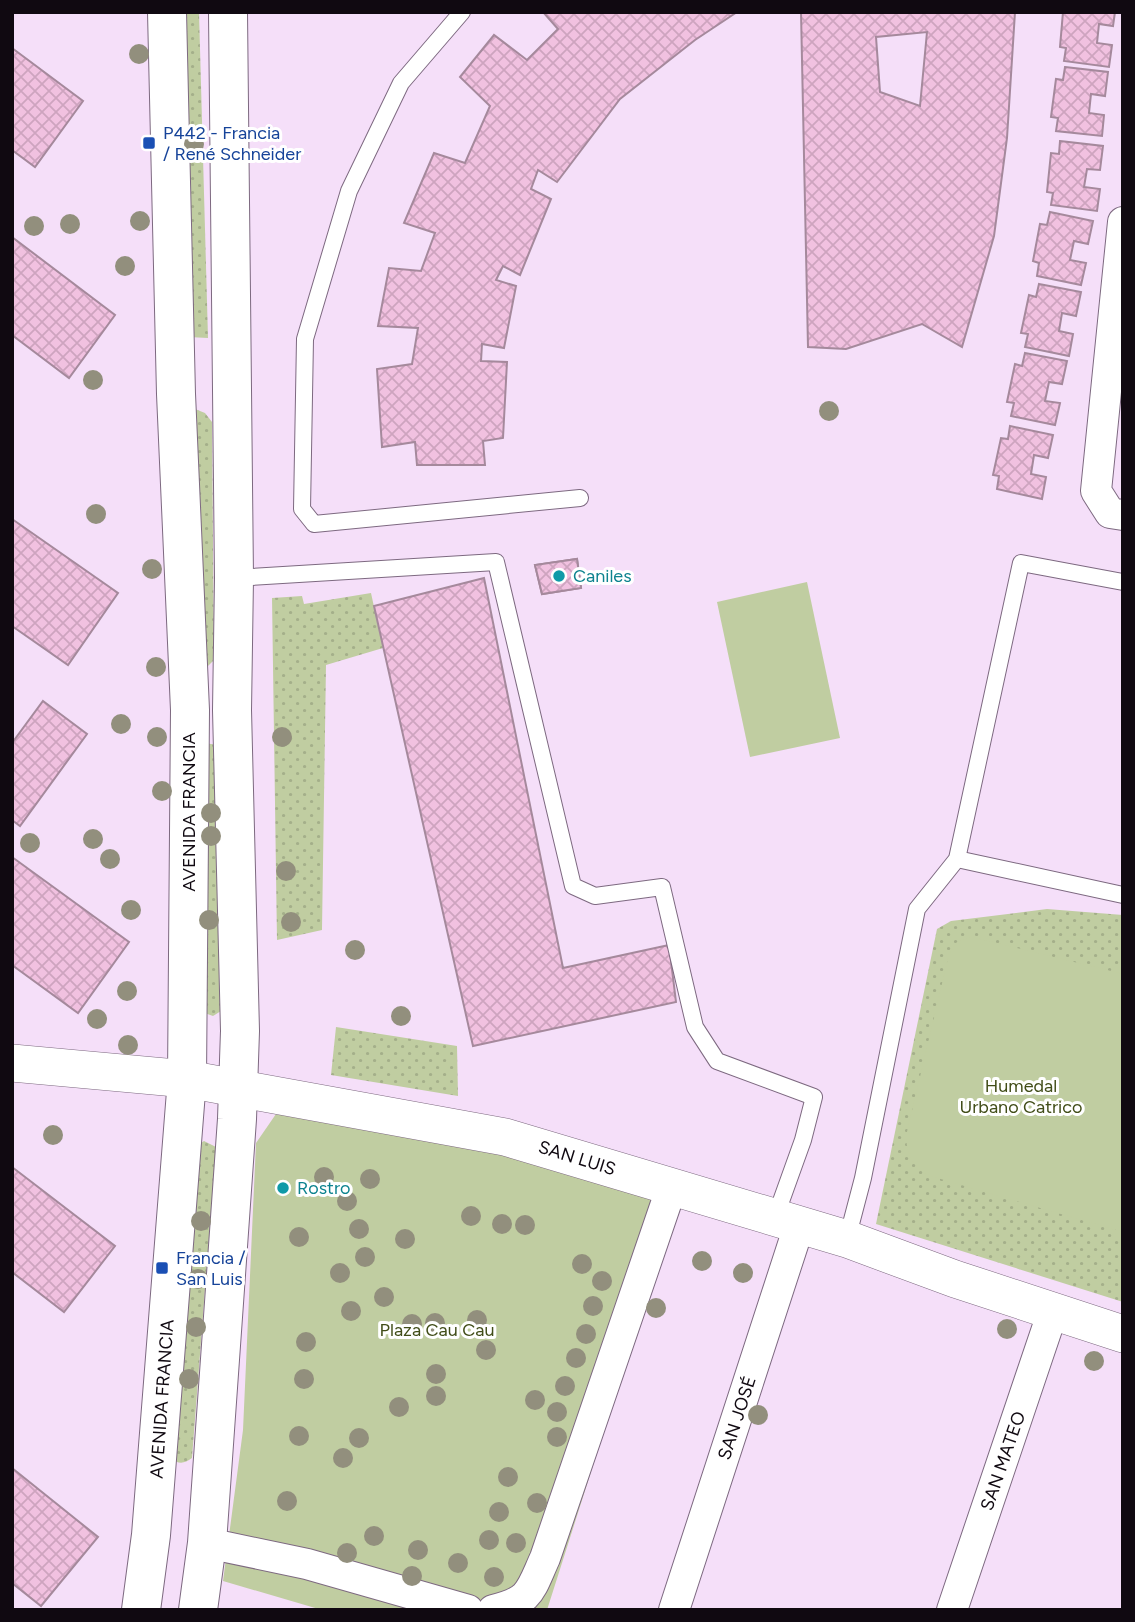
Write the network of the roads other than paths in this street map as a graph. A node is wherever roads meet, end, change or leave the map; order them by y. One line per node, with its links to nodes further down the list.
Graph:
1 (167, 12): 5 (main road, AVENIDA FRANCIA)
2 (228, 12): 6 (main road)
3 (462, 12): 7 (lane)
4 (1123, 222): 8 (street)
5 (176, 394): 6 (main road); 11 (main road, AVENIDA FRANCIA)
6 (232, 395): 9 (main road)
7 (580, 498)
8 (1123, 515)
9 (234, 578): 12 (main road); 19 (lane)
10 (1123, 582): 13 (lane)
11 (190, 710): 12 (main road); 16 (main road, AVENIDA FRANCIA)
12 (232, 710): 17 (main road)
13 (957, 859): 14 (lane); 20 (lane)
14 (1123, 895)
15 (12, 1063): 16 (street, SAN LUIS)
16 (187, 1079): 17 (street, SAN LUIS); 23 (main road, AVENIDA FRANCIA)
17 (238, 1087): 18 (street, SAN LUIS); 24 (main road)
18 (672, 1186): 19 (street, SAN LUIS); 28 (street)
19 (787, 1222): 20 (street, SAN LUIS); 29 (street, SAN JOSÉ)
20 (847, 1239): 21 (street, SAN LUIS)
21 (1053, 1311): 22 (street, SAN LUIS); 30 (street, SAN MATEO)
22 (1123, 1334)
23 (151, 1535): 24 (main road); 25 (main road, AVENIDA FRANCIA)
24 (207, 1543): 26 (main road); 27 (street)
25 (141, 1610)
26 (198, 1610)
27 (468, 1610)
28 (493, 1610)
29 (674, 1610)
30 (953, 1610)

